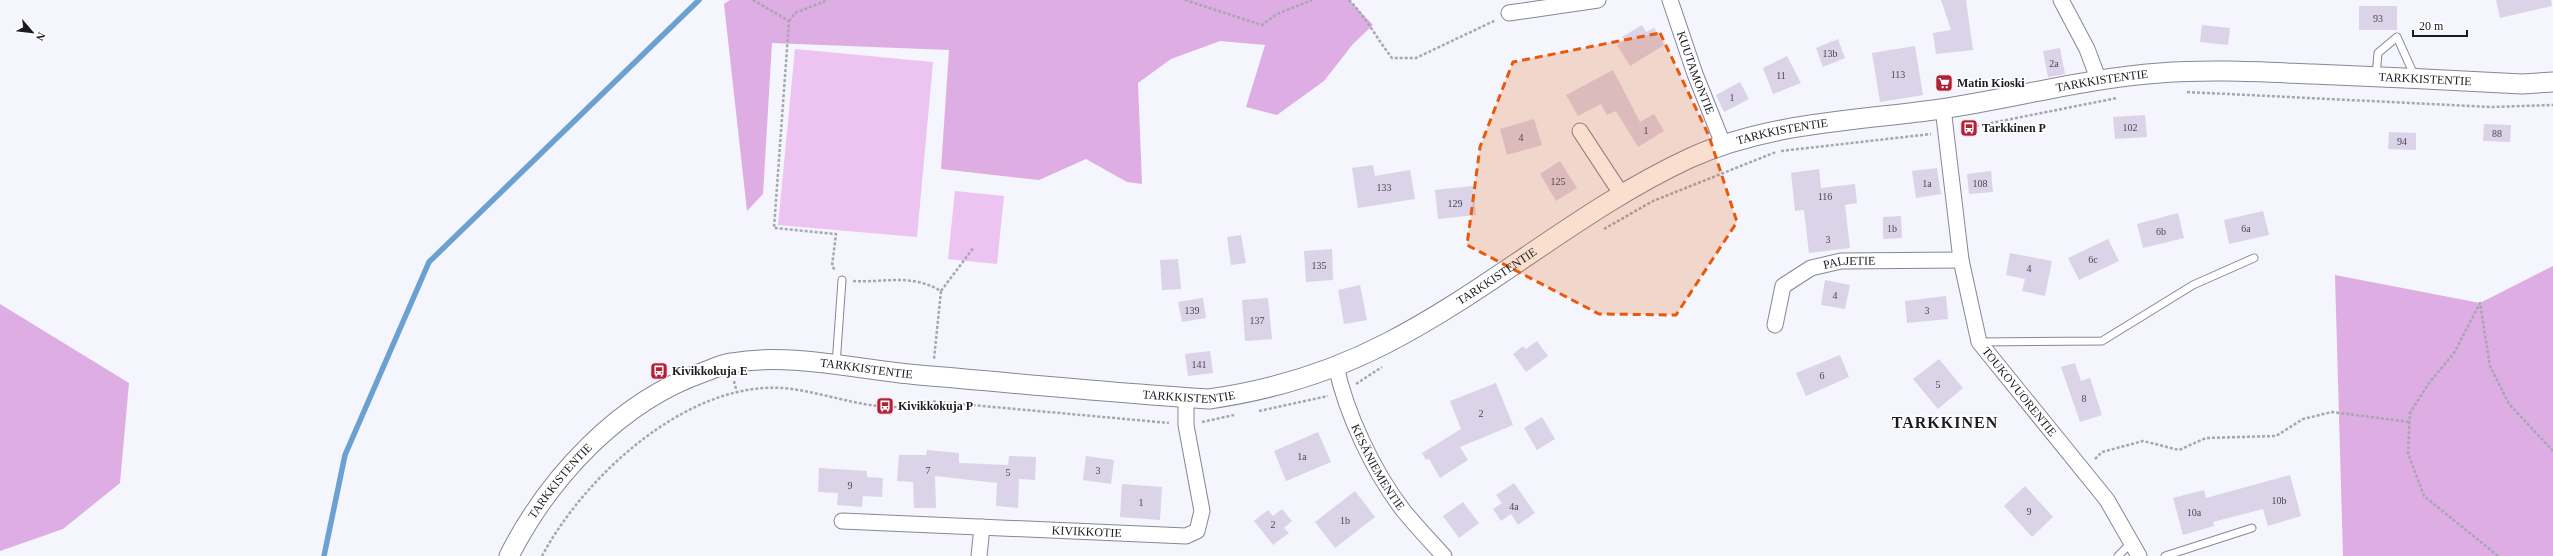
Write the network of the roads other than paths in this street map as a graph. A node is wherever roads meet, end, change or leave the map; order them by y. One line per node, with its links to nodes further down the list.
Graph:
1 (1598, 0): 4 (street)
2 (1670, 0): 11 (street, KUUTAMONTIE)
3 (2061, 0): 7 (street)
4 (1509, 13)
5 (2376, 77): 6 (street, TARKKISTENTIE); 6 (lane); 7 (street, TARKKISTENTIE)
6 (2416, 79): 8 (street, TARKKISTENTIE)
7 (2099, 81): 9 (street, TARKKISTENTIE)
8 (2553, 82)
9 (1943, 108): 11 (street, TARKKISTENTIE); 14 (street, TOUKOVUORENTIE)
10 (1580, 131): 12 (street)
11 (1723, 144): 12 (street, TARKKISTENTIE)
12 (1622, 195): 19 (street, TARKKISTENTIE)
13 (2254, 258): 17 (lane)
14 (1961, 260): 16 (street, PALJETIE); 17 (street, TOUKOVUORENTIE)
15 (842, 280): 18 (lane)
16 (1775, 324)
17 (1979, 342): 24 (street, TOUKOVUORENTIE)
18 (836, 365): 20 (street, TARKKISTENTIE); 25 (street, TARKKISTENTIE)
19 (1336, 366): 20 (street, TARKKISTENTIE); 27 (street, KESÄNIEMENTIE)
20 (1186, 398): 22 (street, KIVIKKOTIE)
21 (842, 521): 22 (street, KIVIKKOTIE)
22 (982, 527): 26 (street)
23 (2252, 528): 30 (lane)
24 (2132, 542): 28 (lane); 29 (street, TOUKOVUORENTIE)
25 (509, 556)
26 (979, 556)
27 (1444, 556)
28 (2118, 556)
29 (2139, 556)
30 (2165, 556)

